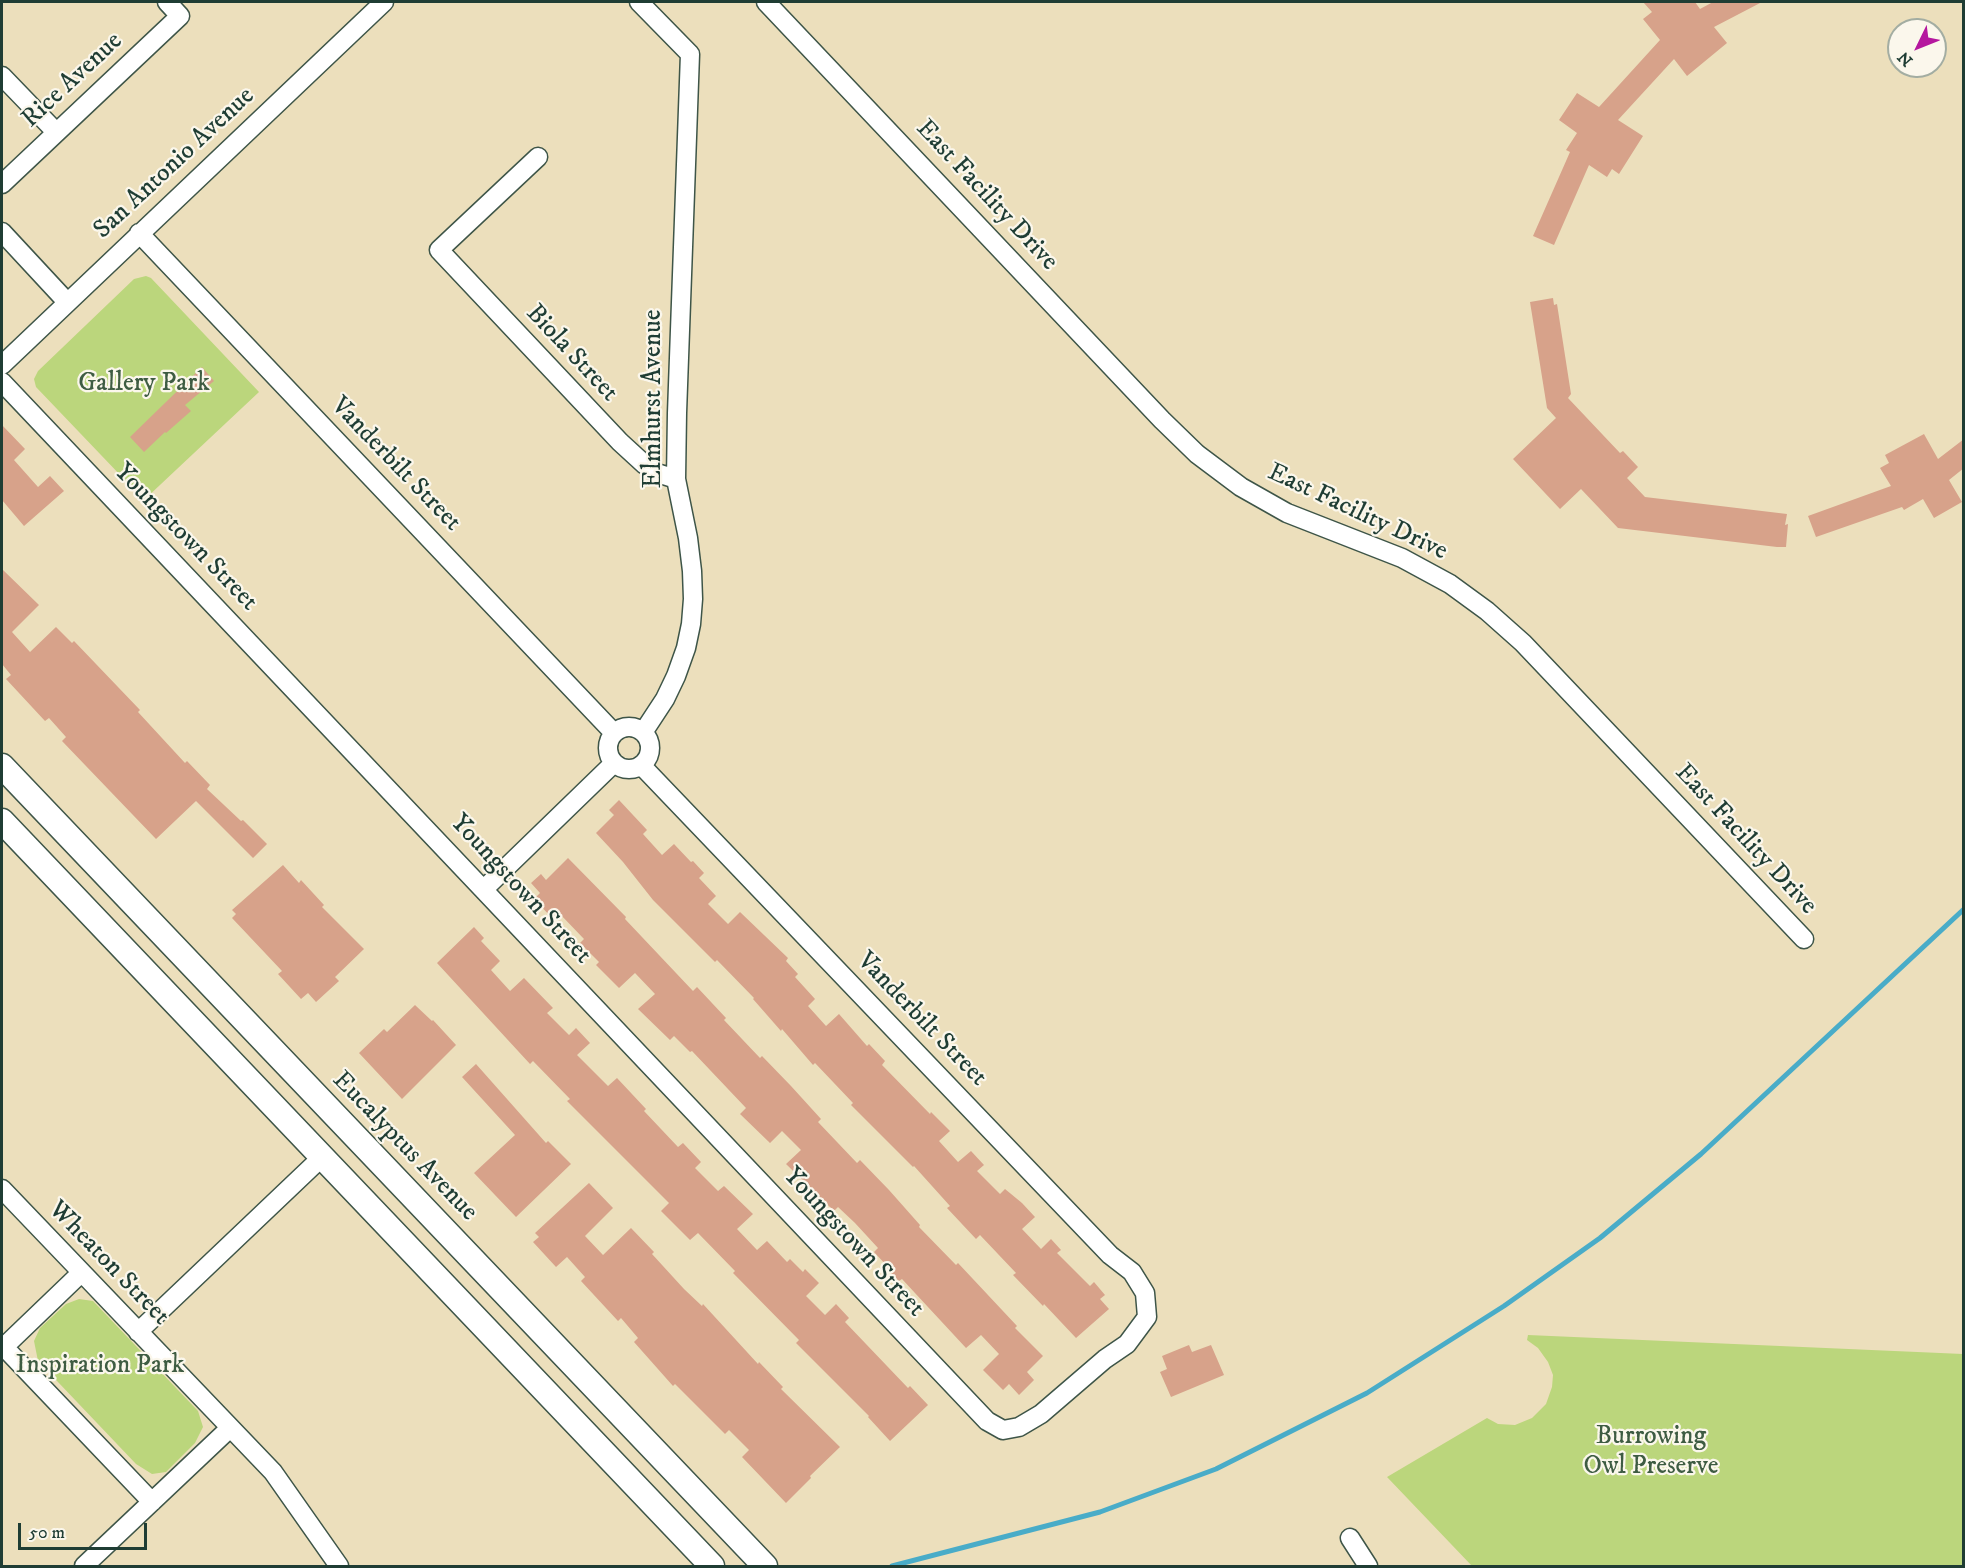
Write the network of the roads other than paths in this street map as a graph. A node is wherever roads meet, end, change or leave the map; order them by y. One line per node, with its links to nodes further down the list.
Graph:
1 (166, 2): 6 (street, Rice Avenue)
2 (384, 2): 10 (street, San Antonio Avenue)
3 (639, 2): 14 (street, Elmhurst Avenue)
4 (766, 2): 22 (street, East Facility Drive)
5 (2, 76): 6 (street)
6 (56, 132): 8 (street, Rice Avenue)
7 (538, 157): 14 (street, Biola Street)
8 (2, 184)
9 (2, 232): 11 (street)
10 (139, 233): 11 (street, San Antonio Avenue); 16 (street, Vanderbilt Street)
11 (67, 302): 12 (street, San Antonio Avenue)
12 (2, 365)
13 (2, 382): 21 (street, Youngstown Street)
14 (676, 479): 15 (street, Elmhurst Avenue)
15 (644, 731): 16 (street); 18 (street)
16 (614, 733): 17 (street)
17 (614, 763): 18 (street); 21 (street)
18 (642, 765): 28 (street, Vanderbilt Street)
19 (2, 766): 34 (street, Eucalyptus Avenue)
20 (2, 821): 23 (street)
21 (484, 889): 28 (street, Youngstown Street)
22 (1804, 939)
23 (321, 1158): 26 (street); 33 (street)
24 (2, 1189): 25 (street, Wheaton Street)
25 (81, 1273): 26 (street, Wheaton Street); 29 (street)
26 (138, 1332): 27 (street, Wheaton Street)
27 (230, 1428): 29 (street); 32 (street, Wheaton Street)
28 (1003, 1430)
29 (152, 1502): 31 (street)
30 (1350, 1538): 35 (street)
31 (84, 1566)
32 (339, 1566)
33 (712, 1566)
34 (765, 1566)
35 (1368, 1566)

